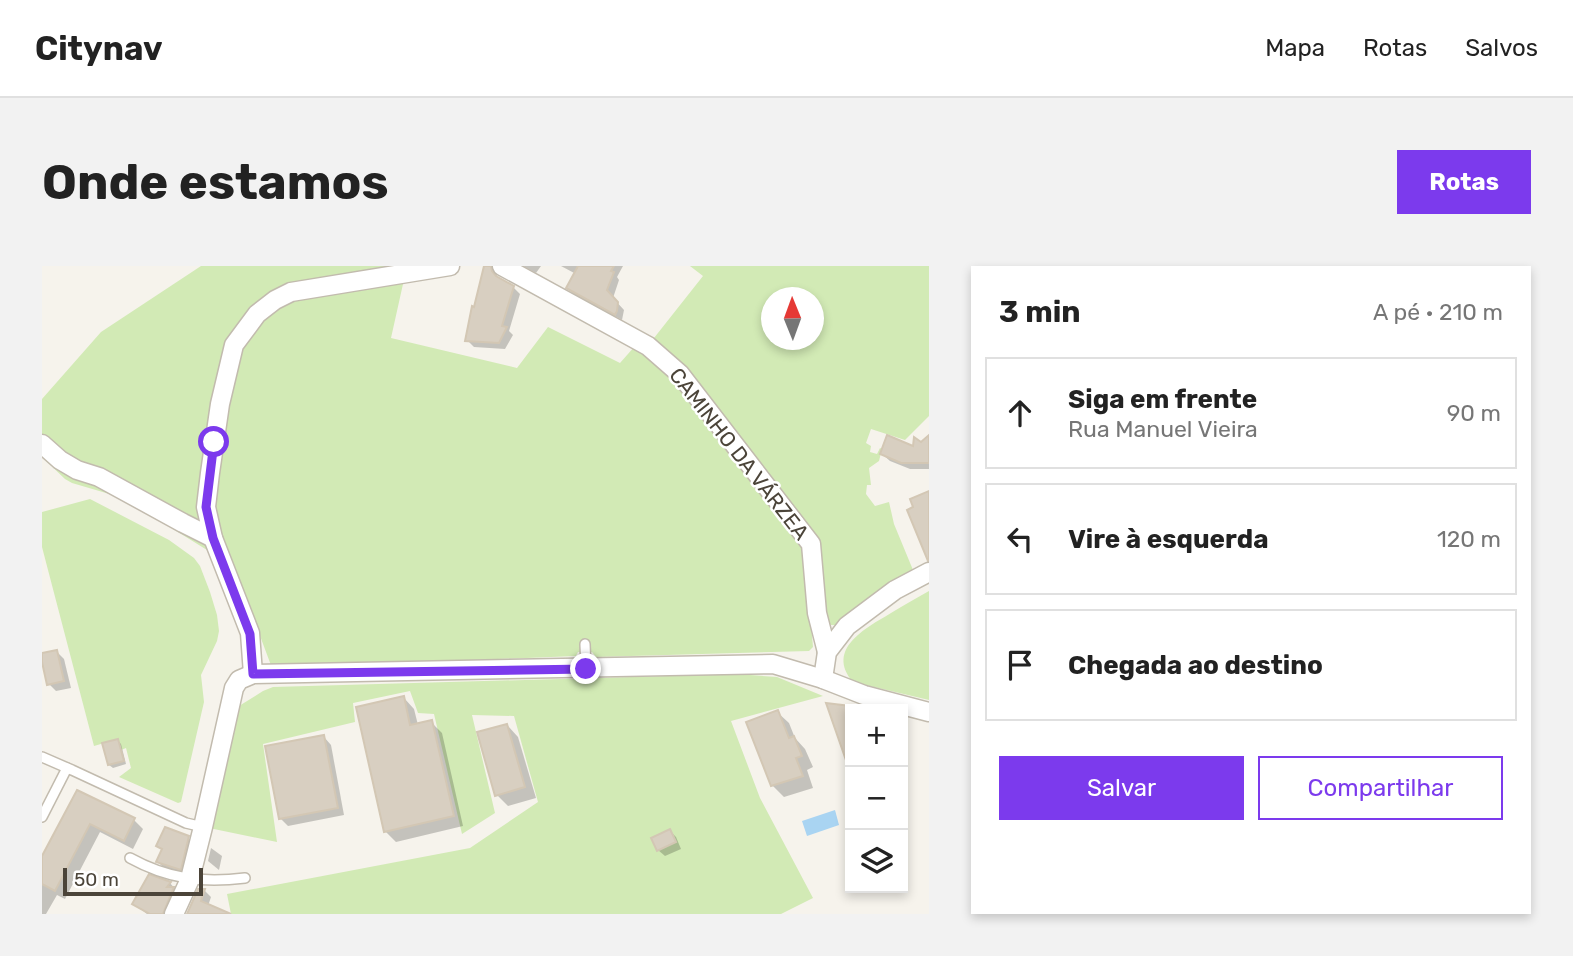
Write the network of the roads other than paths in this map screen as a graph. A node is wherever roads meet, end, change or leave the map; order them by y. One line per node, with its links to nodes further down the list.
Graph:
1 (450, 266): 4 (street)
2 (502, 266): 7 (street, CAMINHO DA VÁRZEA)
3 (42, 444): 4 (street)
4 (213, 538): 9 (street)
5 (929, 572): 7 (street)
6 (584, 644): 8 (lane)
7 (827, 652): 10 (street)
8 (586, 669): 9 (street); 10 (street)
9 (253, 674): 15 (street)
10 (823, 679): 11 (street)
11 (929, 712)
12 (44, 762): 13 (lane)
13 (67, 768): 14 (lane); 15 (lane)
14 (42, 817)
15 (203, 828): 18 (street)
16 (130, 858): 18 (lane)
17 (246, 878): 18 (lane)
18 (190, 879): 19 (street)
19 (174, 914)

